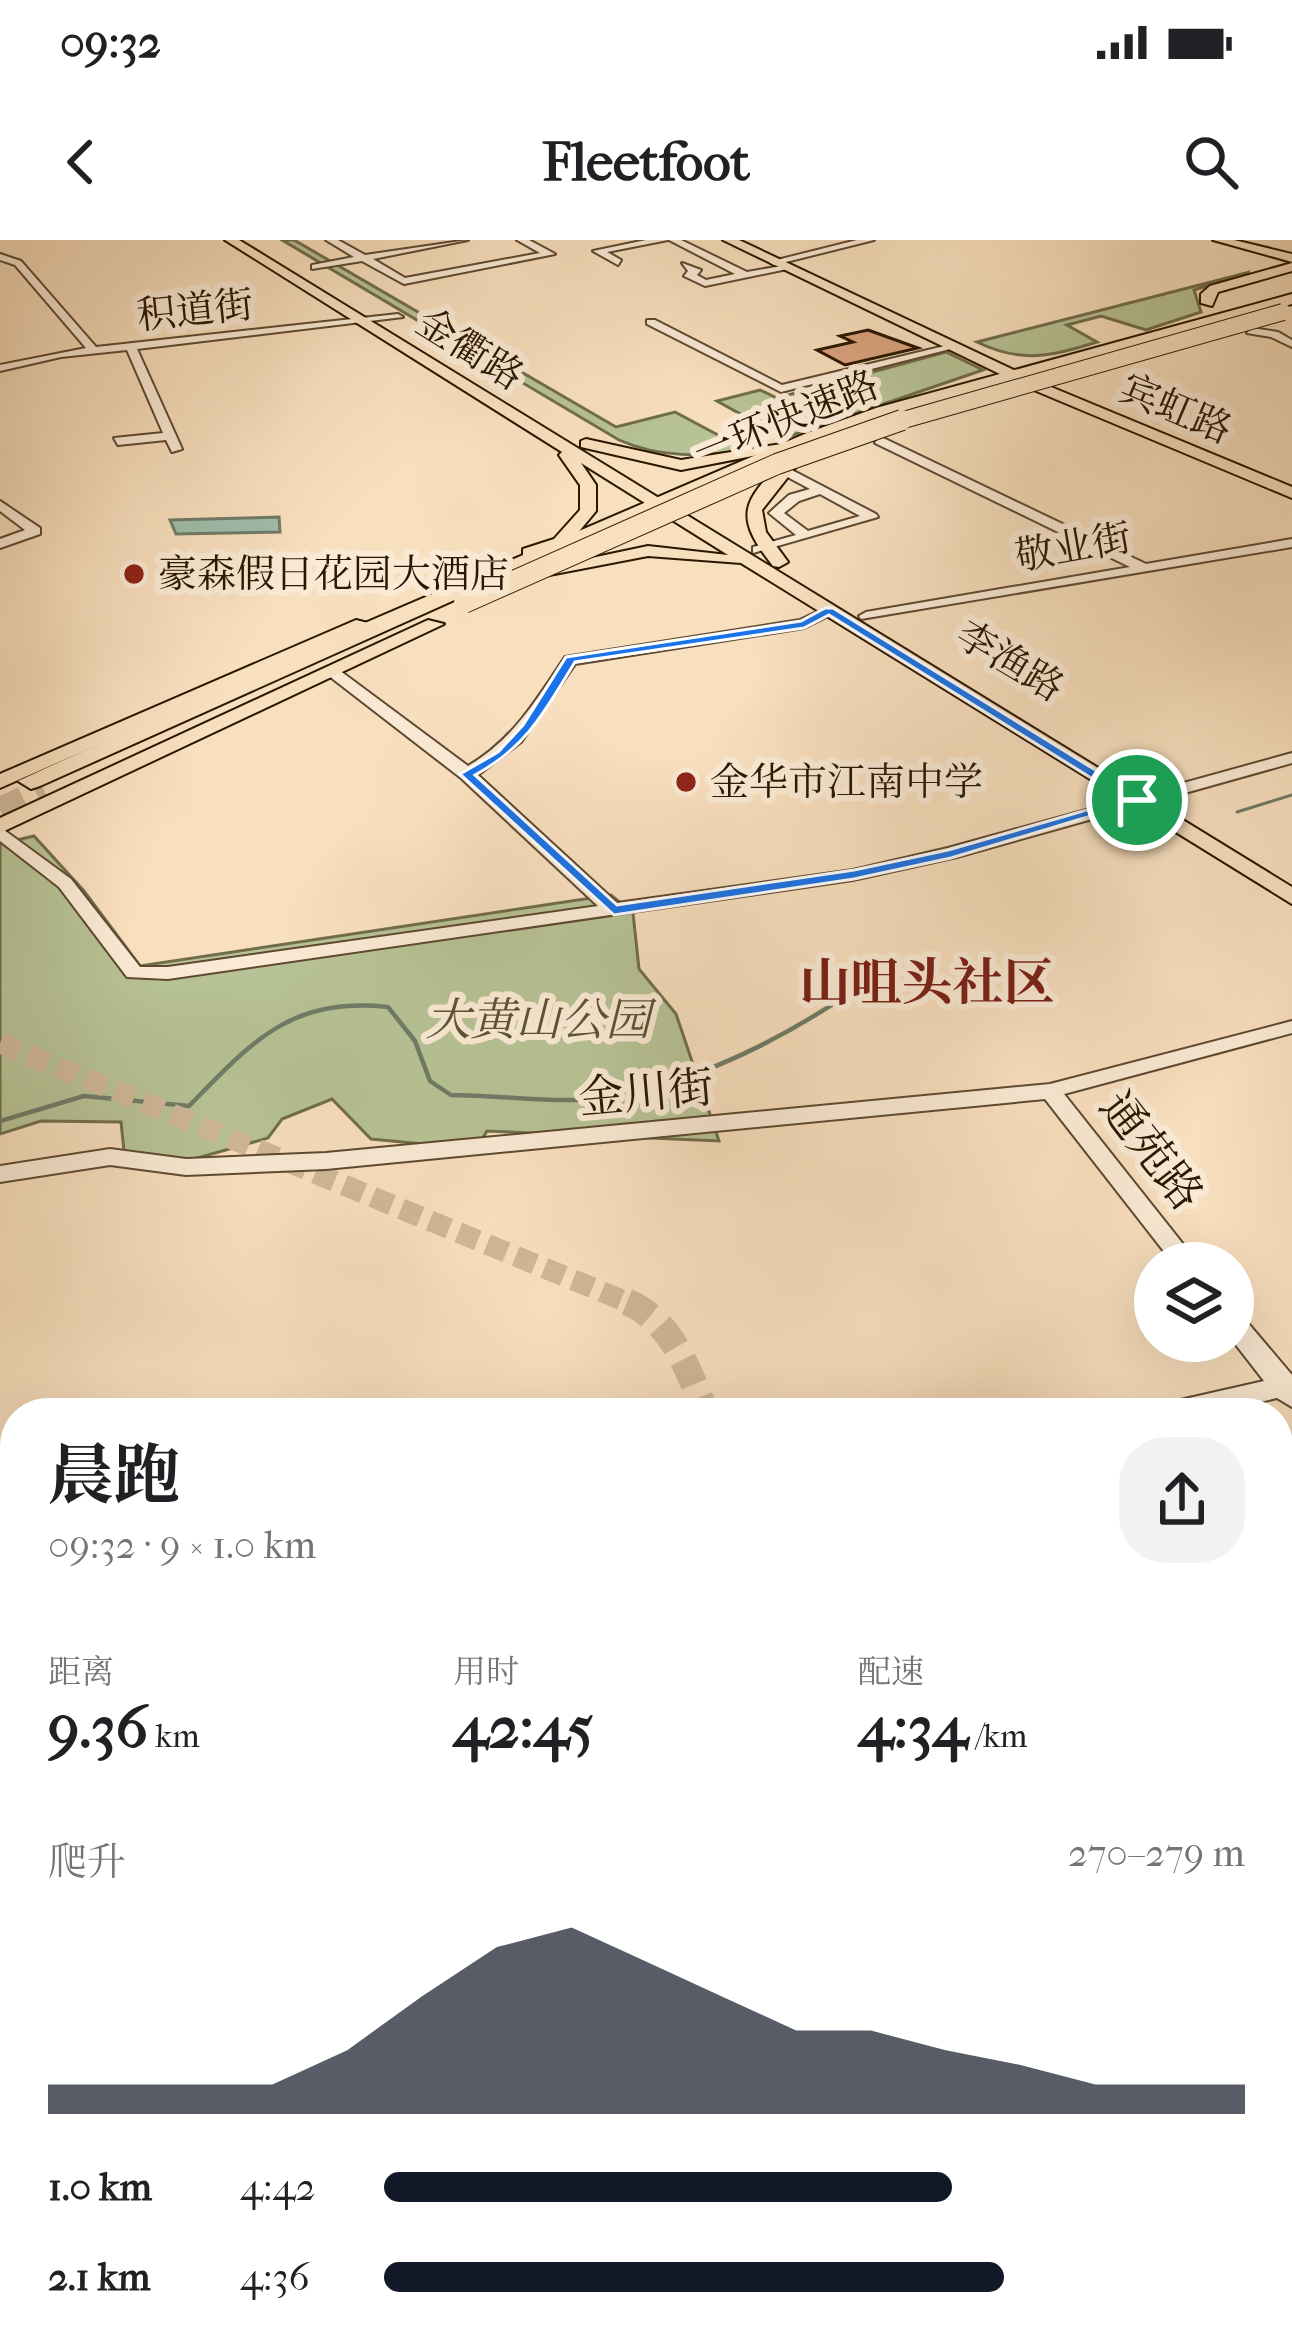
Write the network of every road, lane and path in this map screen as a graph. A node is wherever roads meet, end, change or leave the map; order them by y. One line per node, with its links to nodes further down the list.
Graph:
1 (231, 240): 29 (main road, 金衢路)
2 (250, 240): 28 (main road, 金衢路)
3 (331, 240): 16 (street)
4 (463, 240): 13 (street)
5 (522, 240): 22 (street)
6 (663, 240): 17 (street)
7 (674, 240): 23 (street)
8 (729, 240): 18 (main road)
9 (745, 240): 18 (main road)
10 (869, 240): 18 (street)
11 (1219, 240): 14 (main road)
12 (1232, 240): 14 (main road)
13 (426, 243): 16 (street); 22 (street)
14 (1292, 256)
15 (0, 257): 36 (street)
16 (362, 258): 20 (street); 22 (street)
17 (618, 262)
18 (782, 263): 23 (street); 34 (main road); 38 (main road)
19 (685, 265): 23 (street)
20 (315, 267)
21 (1292, 267): 24 (main road)
22 (474, 268)
23 (746, 276)
24 (1207, 303): 26 (main road); 31 (main road)
25 (1288, 307): 26 (highway); 38 (highway); 57 (highway, 一环快速路, bridge)
26 (1250, 310): 31 (highway)
27 (398, 317): 28 (street, 积道街)
28 (380, 319): 29 (street, 积道街); 42 (main road, 金衢路)
29 (362, 321): 35 (street, 积道街); 41 (main road, 金衢路)
30 (651, 322): 34 (street)
31 (1204, 322): 38 (highway)
32 (1251, 332): 33 (street)
33 (1292, 344)
34 (953, 346): 38 (main road)
35 (131, 347): 36 (street, 积道街); 40 (street)
36 (94, 351): 37 (street, 积道街)
37 (0, 368)
38 (1030, 379): 43 (highway); 44 (main road, 宾虹路)
39 (879, 440): 53 (street)
40 (118, 442)
41 (559, 443): 46 (main road, 金衢路); 49 (main road)
42 (586, 444): 43 (main road); 46 (main road, 金衢路)
43 (785, 461): 45 (street); 46 (highway); 52 (main road)
44 (1292, 489)
45 (821, 490): 48 (street); 48 (street)
46 (671, 505): 49 (highway); 52 (main road, 李渔路); 54 (highway)
47 (0, 506): 51 (street)
48 (806, 536): 52 (street)
49 (560, 543): 57 (highway); 60 (main road)
50 (1292, 543): 53 (street, 敬业街)
51 (0, 544)
52 (765, 556): 54 (main road); 55 (main road, 李渔路); 56 (main road, 李渔路)
53 (1144, 568): 56 (street, 敬业街)
54 (545, 573): 57 (highway)
55 (829, 610): 59 (street); 63 (main road, 李渔路)
56 (866, 616): 62 (main road, 李渔路)
57 (330, 662): 59 (street); 61 (highway); 64 (main road)
58 (1292, 758): 62 (street)
59 (466, 774): 67 (street)
60 (0, 782)
61 (37, 786)
62 (1160, 794): 63 (street); 65 (main road, 李渔路)
63 (1137, 800): 66 (main road, 李渔路); 67 (street)
64 (0, 829): 67 (street)
65 (1292, 874)
66 (1292, 897)
67 (614, 910)
68 (1292, 1027): 69 (street, 金川街)
69 (1050, 1091): 70 (street, 金川街); 71 (street, 通苑路)
70 (0, 1174)
71 (1169, 1242)
72 (1254, 1348): 73 (street)
73 (1289, 1390): 74 (street)
74 (1247, 1398)

